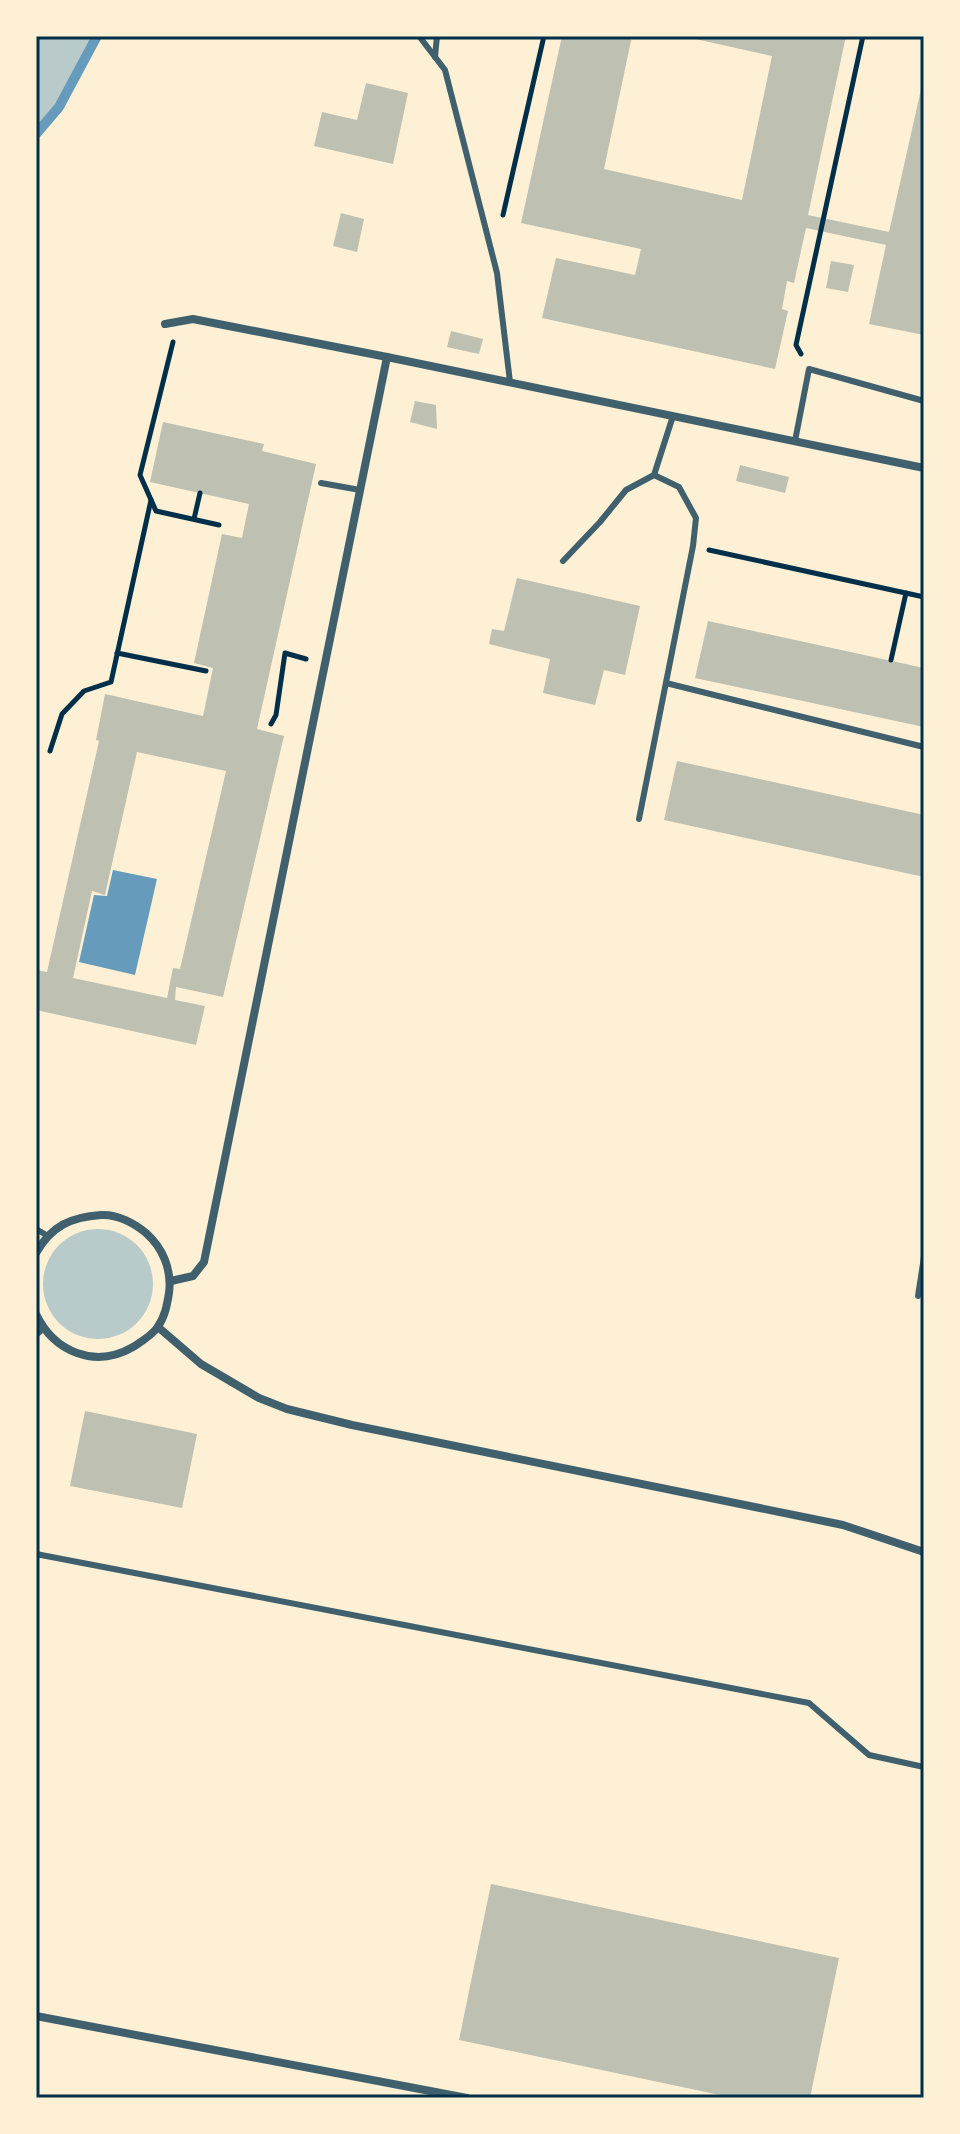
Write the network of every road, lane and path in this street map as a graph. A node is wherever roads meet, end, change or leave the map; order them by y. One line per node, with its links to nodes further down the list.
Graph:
1 (419, 36): 5 (lane)
2 (437, 36): 5 (lane)
3 (544, 36): 6 (path)
4 (863, 36): 10 (path)
5 (435, 57): 6 (lane)
6 (493, 259): 11 (lane)
7 (178, 322): 8 (street); 9 (street); 20 (path)
8 (165, 324)
9 (387, 357): 11 (street); 18 (street)
10 (809, 369): 12 (lane); 14 (lane)
11 (510, 382): 13 (street)
12 (924, 401)
13 (673, 416): 14 (street); 16 (lane)
14 (795, 441): 15 (street)
15 (924, 468)
16 (654, 475): 23 (lane); 24 (lane)
17 (321, 483): 18 (lane)
18 (360, 490): 29 (street)
19 (200, 493): 21 (path)
20 (151, 500): 21 (path); 27 (path)
21 (194, 519): 22 (path)
22 (219, 525)
23 (693, 546): 25 (path); 31 (lane)
24 (563, 561)
25 (906, 593): 26 (path); 28 (path)
26 (924, 597)
27 (117, 653): 30 (path); 34 (path)
28 (891, 660)
29 (325, 664): 32 (path); 40 (street)
30 (206, 671)
31 (666, 683): 33 (lane); 35 (lane)
32 (271, 724)
33 (924, 747)
34 (50, 751)
35 (639, 819)
36 (36, 1229): 37 (lane)
37 (48, 1236): 38 (street); 40 (street)
38 (36, 1253)
39 (924, 1257): 41 (lane)
40 (171, 1281): 43 (street)
41 (918, 1296)
42 (36, 1314): 44 (street)
43 (158, 1327): 44 (street); 45 (street)
44 (40, 1332)
45 (924, 1552)
46 (36, 1554): 47 (lane)
47 (924, 1767)
48 (36, 2016): 49 (street)
49 (467, 2098)

